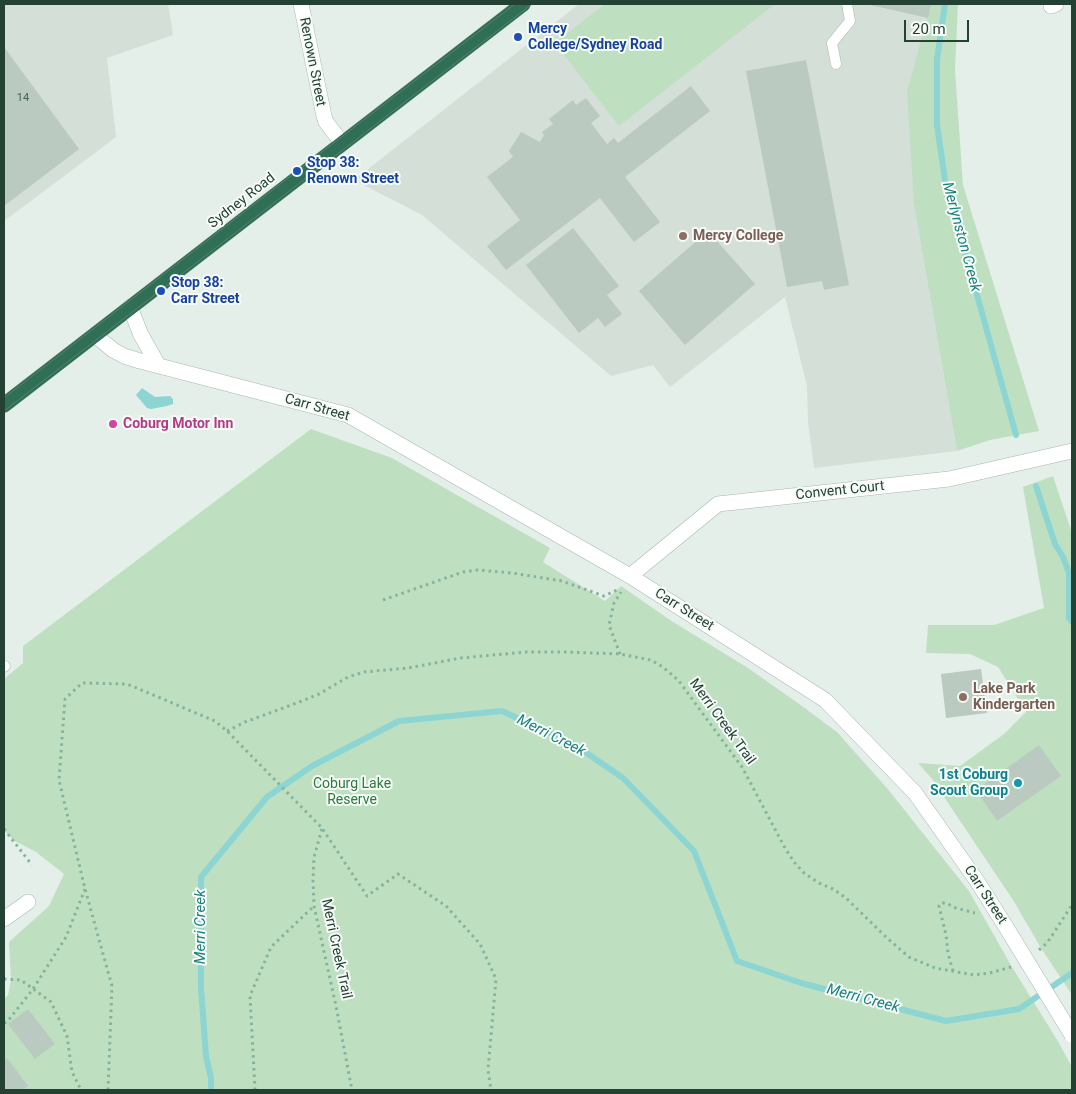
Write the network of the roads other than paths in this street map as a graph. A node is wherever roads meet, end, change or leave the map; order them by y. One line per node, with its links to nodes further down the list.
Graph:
1 (301, 4): 5 (street, Renown Street)
2 (523, 4): 5 (highway, Sydney Road)
3 (847, 4): 4 (lane)
4 (836, 64)
5 (342, 143): 6 (highway, Sydney Road)
6 (130, 308): 7 (highway, Sydney Road); 8 (street)
7 (94, 335): 8 (street, Carr Street); 9 (highway, Sydney Road)
8 (158, 365): 11 (street, Carr Street)
9 (4, 405)
10 (1072, 451): 11 (street, Convent Court)
11 (628, 581): 14 (street, Carr Street, bridge)
12 (28, 902): 13 (street)
13 (4, 919)
14 (1072, 1035)

